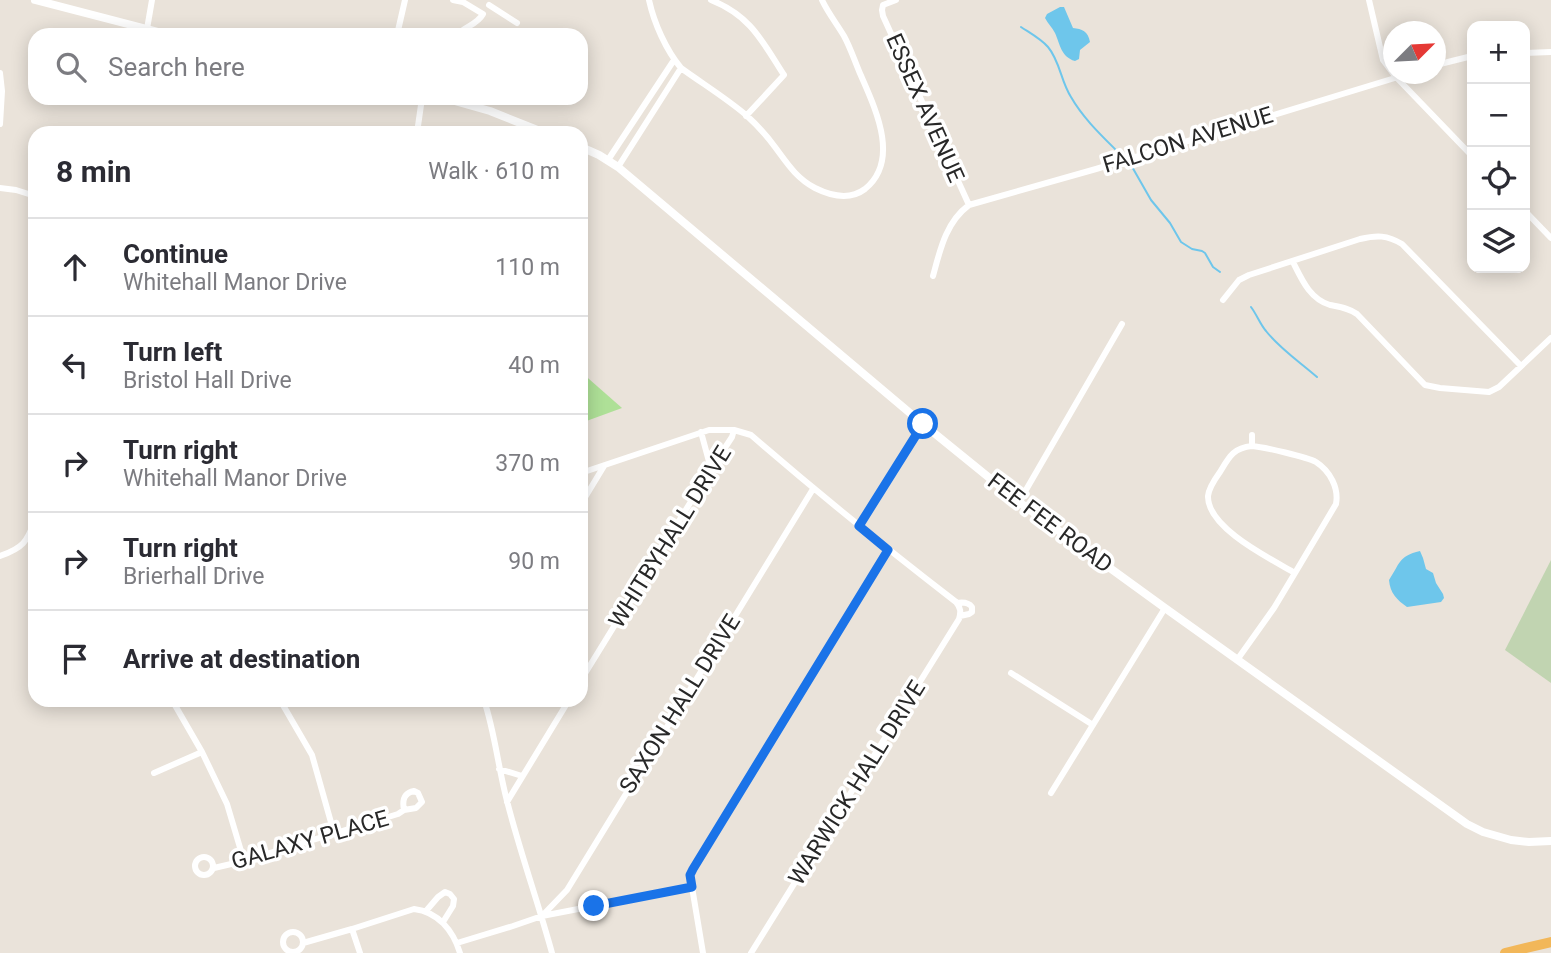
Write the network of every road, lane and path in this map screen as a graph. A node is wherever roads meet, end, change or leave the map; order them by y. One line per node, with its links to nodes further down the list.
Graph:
1 (35, 0): 14 (street)
2 (152, 0): 15 (street)
3 (405, 0): 16 (street)
4 (453, 0): 10 (street)
5 (649, 0): 21 (street)
6 (711, 0): 31 (street)
7 (822, 0): 31 (street)
8 (897, 0): 41 (street, ESSEX AVENUE)
9 (1369, 0): 22 (street)
10 (464, 1): 12 (street)
11 (490, 2): 12 (street); 13 (street)
12 (483, 13): 17 (street)
13 (517, 23)
14 (143, 28)
15 (147, 28)
16 (399, 28)
17 (465, 28)
18 (1551, 52): 19 (street)
19 (1530, 53)
20 (1467, 58): 23 (street)
21 (674, 60): 24 (street); 37 (street)
22 (1383, 60)
23 (1446, 63)
24 (681, 68): 31 (street); 38 (street)
25 (0, 73): 28 (street)
26 (1383, 80): 41 (street, FALCON AVENUE)
27 (1403, 84): 36 (street)
28 (1, 91): 32 (street)
29 (421, 105): 33 (street)
30 (469, 105): 34 (street)
31 (746, 116)
32 (0, 124)
33 (419, 126)
34 (528, 126)
35 (588, 150): 37 (street, FEE FEE ROAD)
36 (1467, 151)
37 (608, 160): 38 (street, FEE FEE ROAD)
38 (618, 166): 50 (street, FEE FEE ROAD)
39 (0, 188): 40 (street)
40 (28, 194)
41 (969, 205): 45 (street)
42 (1530, 216): 43 (street)
43 (1551, 238)
44 (1293, 262): 46 (street); 49 (street); 49 (street)
45 (933, 276)
46 (1223, 300)
47 (1122, 324): 60 (street)
48 (1551, 338): 49 (street)
49 (1521, 366)
50 (923, 424): 60 (street, FEE FEE ROAD); 61 (street)
51 (734, 430): 52 (street); 56 (street, WHITBYHALL DRIVE); 58 (street)
52 (702, 432): 55 (street); 56 (street)
53 (1252, 435): 54 (street)
54 (1252, 446): 65 (street); 65 (street)
55 (604, 465): 57 (street); 59 (street)
56 (711, 469): 70 (street, WHITBYHALL DRIVE)
57 (588, 471)
58 (813, 489): 61 (street); 90 (street, SAXON HALL DRIVE)
59 (588, 491)
60 (1019, 502): 67 (street, FEE FEE ROAD)
61 (859, 526): 63 (street)
62 (28, 535): 64 (street)
63 (888, 550): 66 (street); 88 (street)
64 (0, 555)
65 (1295, 573): 69 (street)
66 (957, 603): 68 (street); 68 (street)
67 (1165, 608): 69 (street, FEE FEE ROAD); 76 (street)
68 (960, 614): 100 (street, WARWICK HALL DRIVE)
69 (1237, 660): 85 (street, FEE FEE ROAD)
70 (588, 669)
71 (1011, 673): 76 (street)
72 (176, 707): 77 (street)
73 (284, 707): 84 (street)
74 (486, 707): 78 (street)
75 (565, 707): 80 (street)
76 (1093, 725): 81 (street)
77 (202, 752): 79 (street); 86 (street)
78 (499, 768): 80 (street); 82 (street)
79 (155, 773)
80 (522, 776): 82 (street)
81 (1051, 793)
82 (507, 802): 90 (street)
83 (404, 810): 84 (street, GALAXY PLACE)
84 (334, 833): 86 (street, GALAXY PLACE)
85 (1551, 841)
86 (244, 862): 87 (street, GALAXY PLACE)
87 (214, 868)
88 (692, 887): 90 (street); 99 (street)
89 (426, 911): 91 (street); 91 (street); 92 (street)
90 (542, 916): 95 (street); 98 (street)
91 (443, 922): 95 (street)
92 (352, 929): 94 (street); 96 (street)
93 (1551, 942): 101 (highway)
94 (303, 943)
95 (457, 943): 97 (street)
96 (360, 953)
97 (460, 953)
98 (552, 953)
99 (703, 953)
100 (751, 953)
101 (1506, 953)

